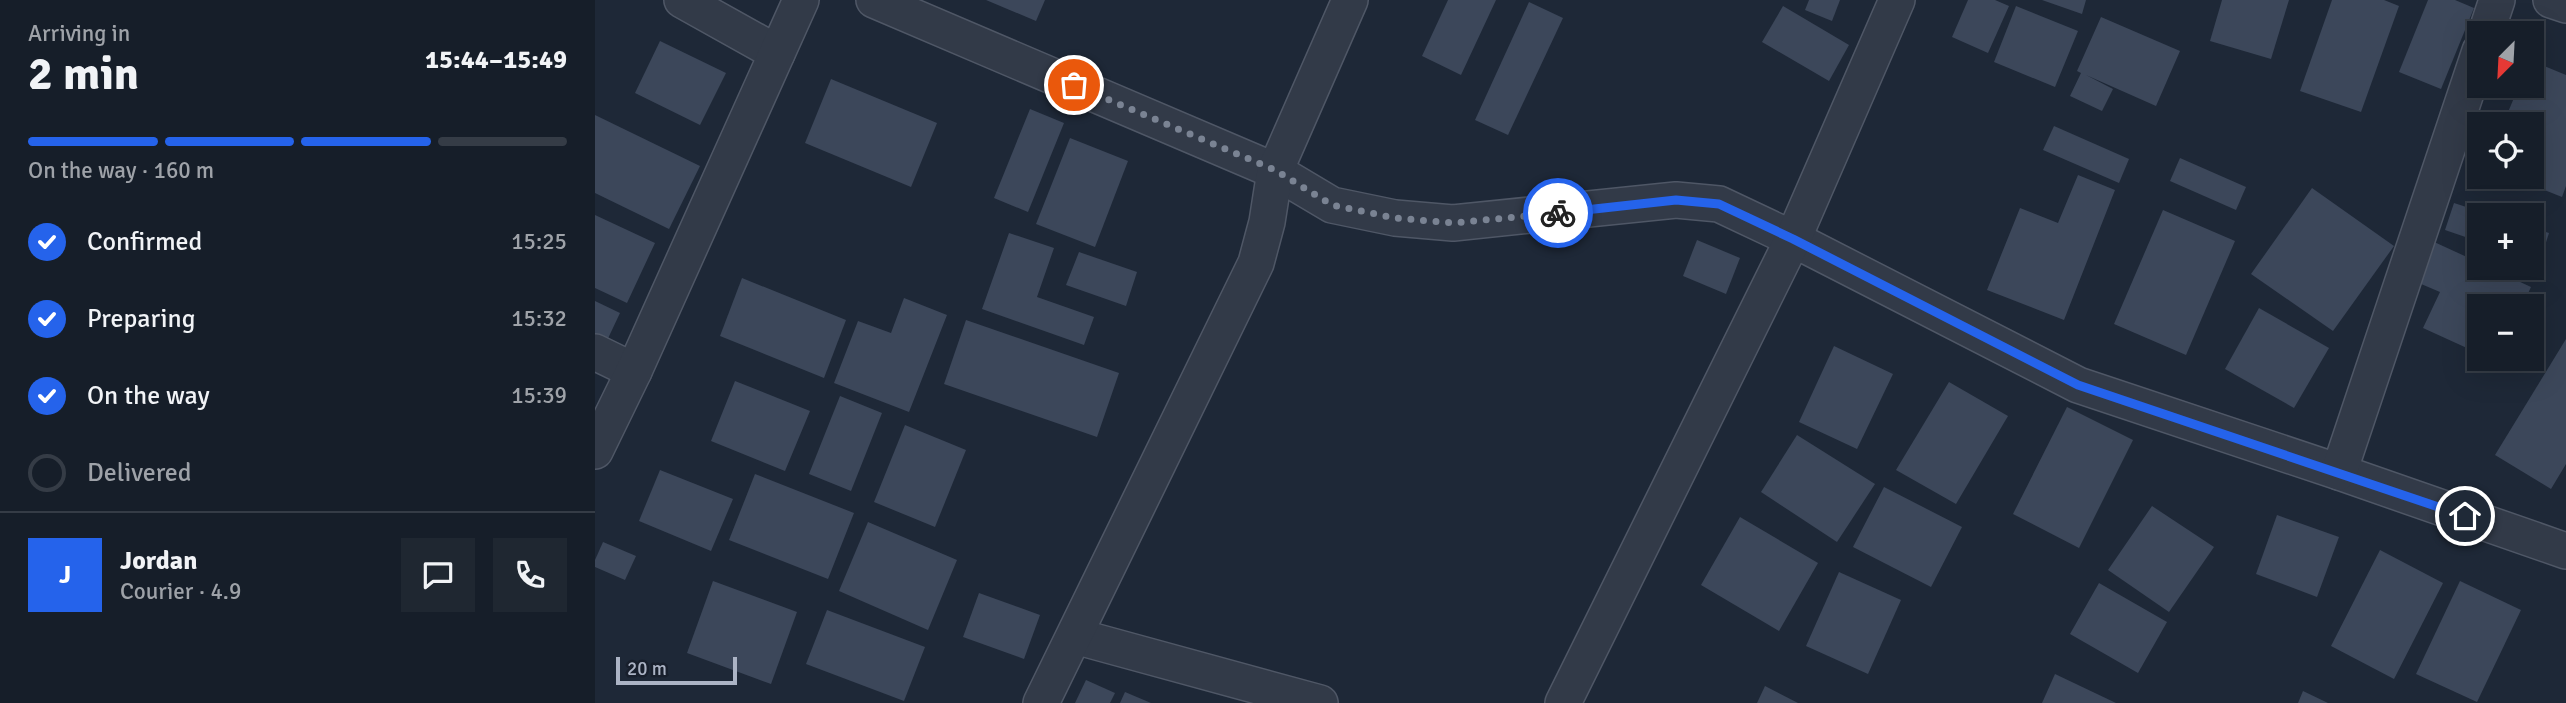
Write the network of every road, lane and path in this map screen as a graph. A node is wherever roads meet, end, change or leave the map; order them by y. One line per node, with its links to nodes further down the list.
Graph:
1 (682, 0): 10 (street)
2 (801, 0): 10 (street)
3 (873, 0): 12 (street)
4 (1350, 0): 12 (street)
5 (1897, 0): 13 (street)
6 (2497, 0): 9 (street)
7 (2551, 0): 8 (street)
8 (2566, 5)
9 (2490, 21)
10 (777, 53): 15 (street)
11 (2467, 90): 17 (street)
12 (1275, 170): 13 (street); 19 (street)
13 (1793, 239): 17 (street); 22 (street)
14 (595, 352): 15 (street)
15 (633, 371): 16 (street)
16 (595, 451)
17 (2339, 472): 18 (street)
18 (2566, 551)
19 (1075, 636): 20 (street); 21 (street)
20 (1041, 703)
21 (1320, 703)
22 (1563, 703)

